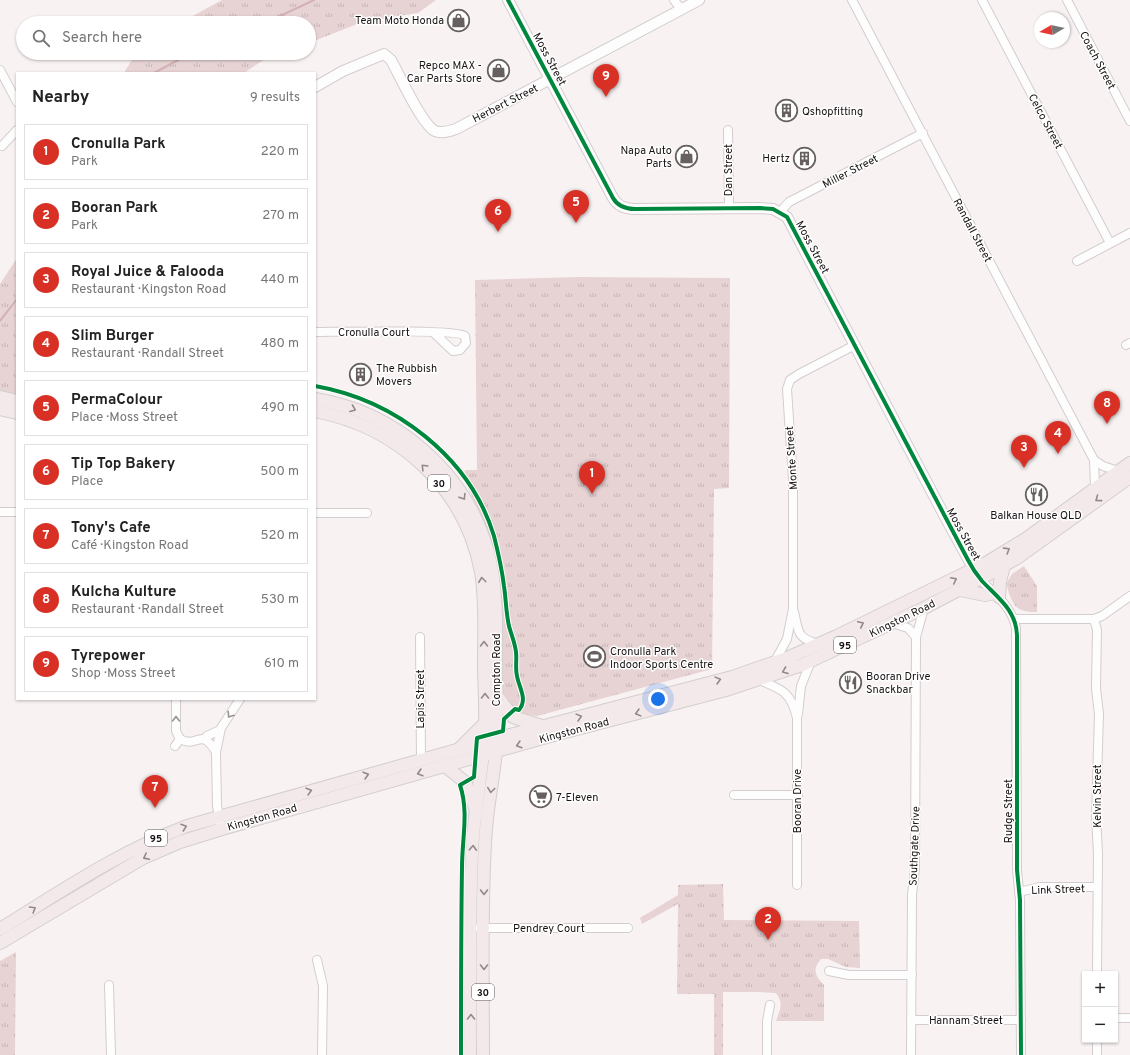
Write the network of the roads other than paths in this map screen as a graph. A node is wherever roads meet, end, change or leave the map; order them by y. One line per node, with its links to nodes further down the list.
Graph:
1 (508, 0): 9 (street, Moss Street)
2 (674, 0): 7 (street)
3 (698, 0): 7 (street, Herbert Street)
4 (852, 0): 15 (street, Randall Street)
5 (982, 0): 20 (street, Celco Street)
6 (1066, 0): 12 (street, Coach Street)
7 (681, 9): 9 (street, Herbert Street)
8 (0, 70): 11 (street)
9 (550, 80): 10 (street, Herbert Street); 17 (street, Moss Street)
10 (316, 86)
11 (16, 100)
12 (1130, 121)
13 (728, 130): 17 (street, Dan Street)
14 (16, 131): 16 (street)
15 (923, 133): 18 (street, Miller Street); 31 (street, Randall Street)
16 (2, 146)
17 (729, 209): 18 (street, Moss Street)
18 (780, 212): 24 (street, Moss Street)
19 (1130, 233): 20 (street)
20 (1110, 243): 21 (street)
21 (1077, 261)
22 (316, 332): 23 (street, Cronulla Court)
23 (433, 332)
24 (855, 345): 41 (street, Moss Street); 46 (street, Monte Street)
25 (0, 397): 27 (main road)
26 (316, 399): 56 (main road, Compton Road / 30, one-way to 56)
27 (16, 401)
28 (0, 409): 30 (main road)
29 (316, 411): 60 (main road, Compton Road / 30, one-way to 29)
30 (16, 413)
31 (1094, 460): 33 (street); 35 (street, Randall Street)
32 (1130, 463): 33 (main road, Kingston Road / 95)
33 (1118, 471): 35 (main road, Kingston Road / 95)
34 (1130, 477): 40 (main road, Kingston Road / 95, one-way to 40)
35 (1095, 488): 41 (main road, Kingston Road / 95, one-way to 35)
36 (0, 512): 37 (street)
37 (16, 512)
38 (316, 513): 39 (street)
39 (366, 513)
40 (1004, 566): 41 (main road, Kingston Road / 95); 43 (main road)
41 (977, 575): 42 (main road, Kingston Road / 95); 43 (street, Rudge Street); 52 (main road, Kingston Road / 95, one-way to 41)
42 (960, 590): 43 (main road); 45 (main road, Kingston Road / 95)
43 (997, 595): 47 (street, Rudge Street)
44 (1130, 596): 48 (street)
45 (924, 608): 49 (main road, Kingston Road / 95); 50 (street, Southgate Drive)
46 (793, 609): 52 (street, Monte Street); 54 (street, Monte Street)
47 (1014, 619): 48 (street); 77 (street, Rudge Street)
48 (1094, 619): 76 (street, Kelvin Street)
49 (892, 623): 50 (street); 53 (main road, Kingston Road / 95)
50 (916, 637): 86 (street, Southgate Drive)
51 (420, 638): 69 (street, Lapis Street)
52 (820, 644): 54 (main road, Kingston Road / 95)
53 (811, 661): 55 (main road, Kingston Road / 95, one-way to 55); 59 (street, Booran Drive)
54 (774, 663): 61 (main road, Kingston Road / 95, one-way to 54)
55 (759, 680): 59 (street, Booran Drive); 67 (main road, Kingston Road / 95, one-way to 67)
56 (496, 695): 61 (main road); 64 (main road, Compton Road / 30)
57 (176, 700): 63 (street, one-way to 57)
58 (239, 700): 62 (street, one-way to 62)
59 (797, 718): 72 (street, Booran Drive)
60 (485, 723): 64 (main road, Compton Road / 30); 65 (main road)
61 (542, 726): 64 (main road, Kingston Road / 95)
62 (220, 730): 63 (street); 66 (street)
63 (204, 739): 66 (street)
64 (490, 741): 65 (main road, Kingston Road / 95); 67 (main road, Compton Road / 30); 68 (main road, Compton Road / 30)
65 (459, 749): 69 (main road, Kingston Road / 95)
66 (216, 752): 74 (street)
67 (496, 752): 68 (main road, Kingston Road / 95); 79 (main road, Compton Road / 30, one-way to 79)
68 (483, 755): 70 (main road, Kingston Road / 95); 73 (main road, Compton Road / 30)
69 (421, 760): 74 (main road, Kingston Road / 95, one-way to 69)
70 (445, 766): 73 (main road); 74 (main road, Kingston Road / 95, one-way to 74)
71 (734, 795): 72 (street)
72 (798, 795): 75 (street, Booran Drive)
73 (476, 811): 78 (main road, Compton Road / 30, one-way to 73)
74 (220, 823): 81 (main road, Kingston Road / 95, one-way to 74); 82 (main road, Kingston Road / 95, one-way to 82)
75 (797, 884)
76 (1097, 887): 77 (street, Link Street); 85 (street, Kelvin Street)
77 (1019, 892): 92 (street, Rudge Street)
78 (471, 928): 79 (street, Pendrey Court); 96 (main road, Compton Road / 30, one-way to 78)
79 (484, 928): 80 (street, Pendrey Court); 97 (main road, Compton Road / 30, one-way to 97)
80 (628, 928)
81 (0, 929)
82 (0, 943)
83 (317, 960): 95 (street)
84 (829, 971): 86 (street)
85 (1097, 971)
86 (912, 975): 91 (street, Southgate Drive)
87 (109, 984): 94 (street)
88 (770, 1005): 98 (street)
89 (1118, 1018): 90 (street)
90 (1130, 1018)
91 (911, 1020): 92 (street, Hannam Street); 99 (street, Southgate Drive)
92 (1021, 1020): 100 (street, Rudge Street)
93 (1097, 1043): 101 (street)
94 (111, 1055)
95 (322, 1055)
96 (470, 1055)
97 (483, 1055)
98 (767, 1055)
99 (911, 1055)
100 (1021, 1055)
101 (1098, 1055)

